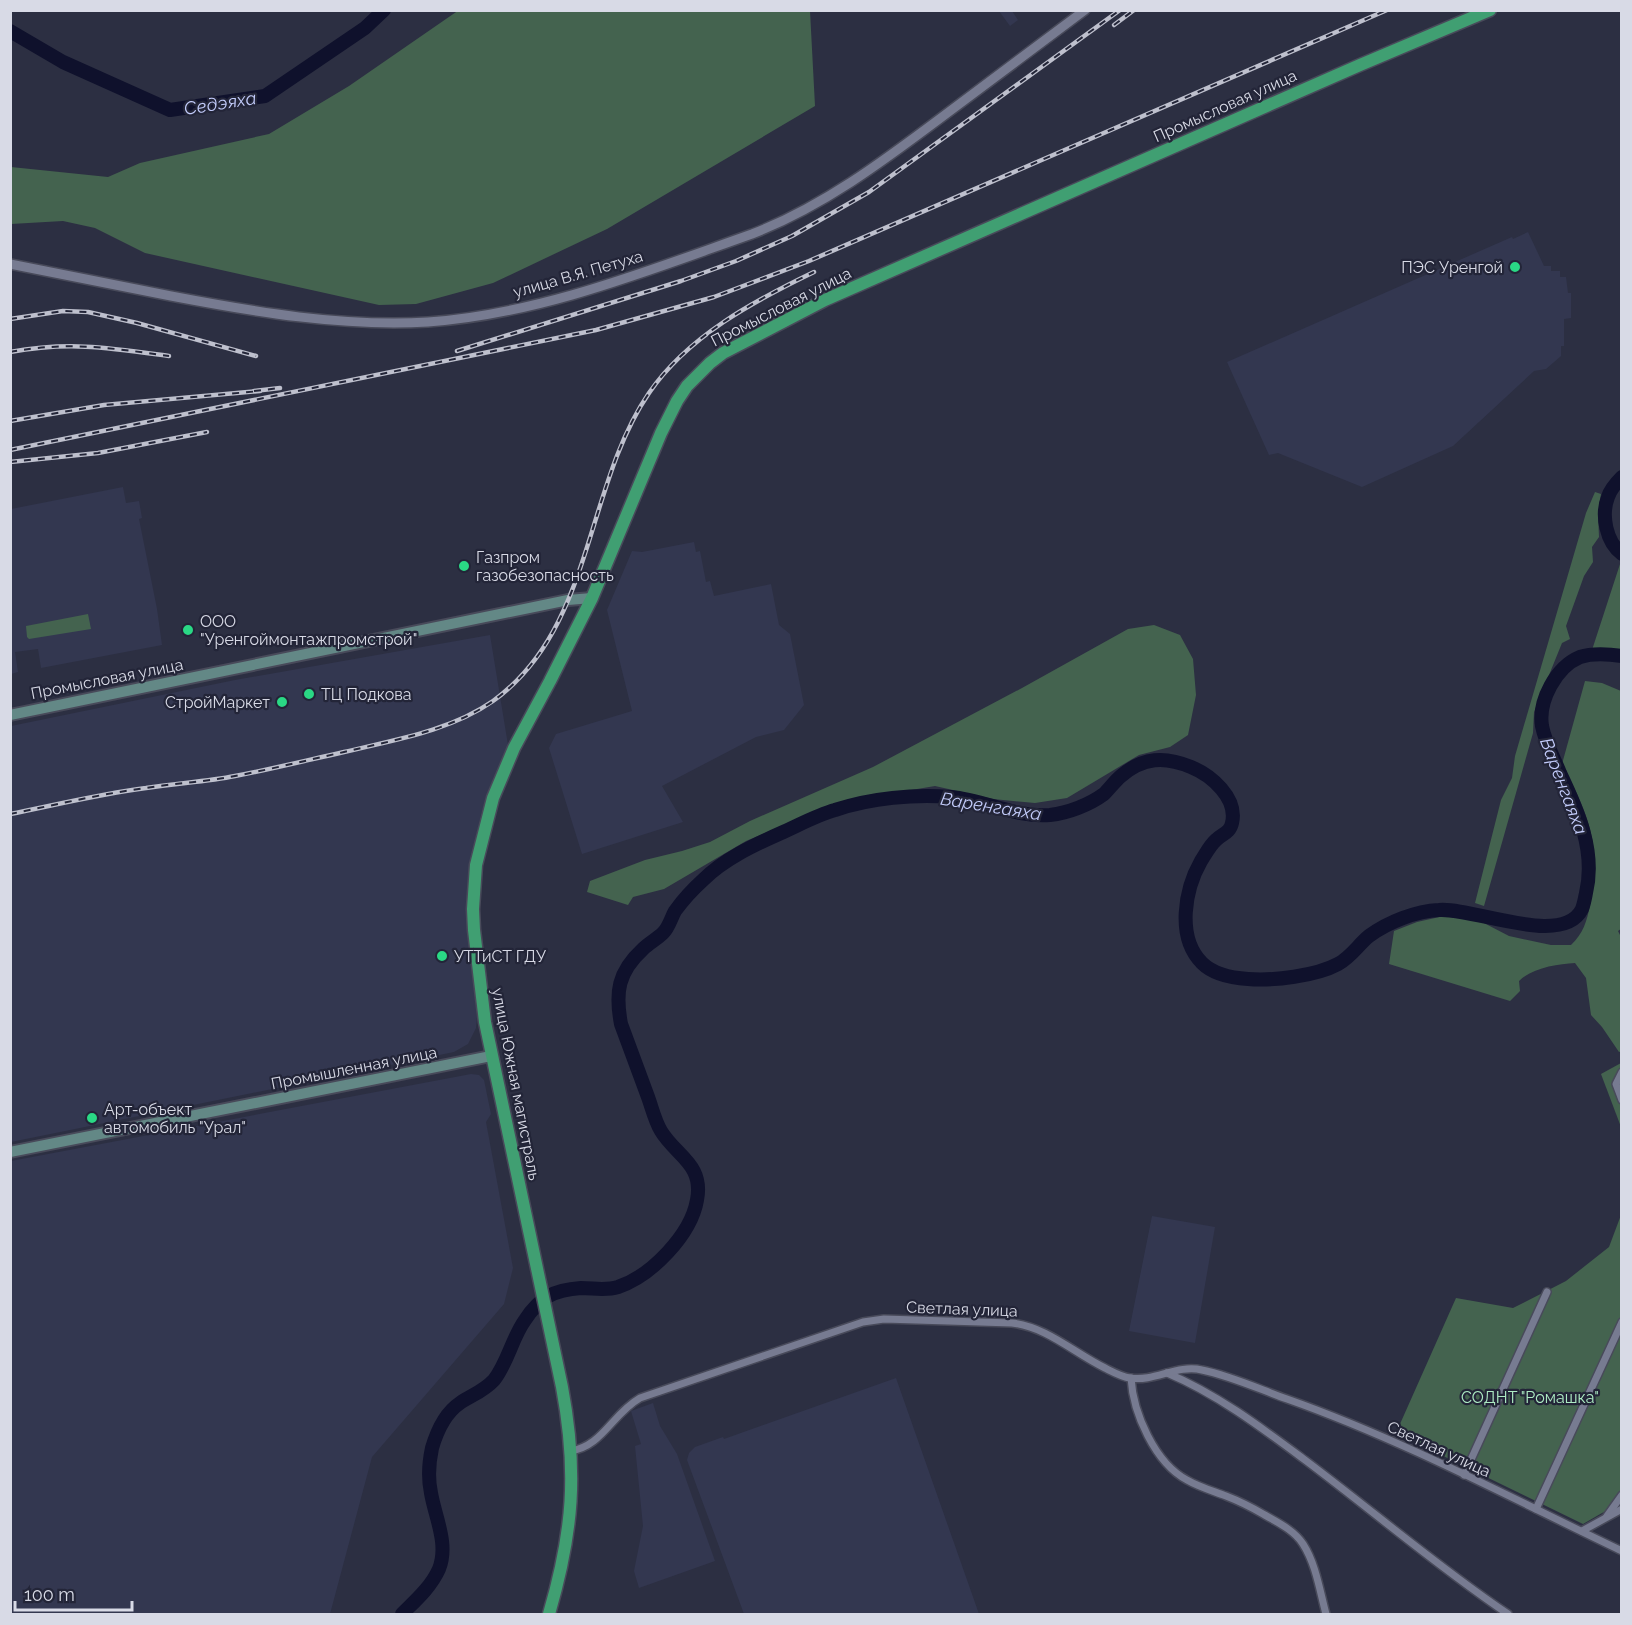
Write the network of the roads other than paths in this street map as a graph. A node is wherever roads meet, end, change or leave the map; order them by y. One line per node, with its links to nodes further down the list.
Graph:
1 (1084, 10): 3 (street, улица В.Я. Петуха)
2 (1490, 10): 4 (highway, Промысловая улица)
3 (10, 264)
4 (592, 597): 5 (main road, Промысловая улица); 6 (highway, улица Южная магистраль)
5 (10, 715)
6 (491, 1056): 9 (main road, Промышленная улица); 14 (highway, улица Южная магистраль)
7 (1622, 1072): 8 (street)
8 (1622, 1100)
9 (10, 1152)
10 (1547, 1292): 15 (street)
11 (1622, 1322): 17 (street)
12 (1167, 1373): 13 (street, Светлая улица); 15 (street, Светлая улица); 24 (street)
13 (1131, 1378): 14 (street, Светлая улица); 23 (street)
14 (570, 1451): 22 (highway)
15 (1464, 1475): 17 (street, Светлая улица)
16 (1622, 1495): 19 (street)
17 (1536, 1509): 20 (street, Светлая улица)
18 (1622, 1509): 19 (street)
19 (1605, 1518): 20 (street)
20 (1582, 1532): 21 (street, Светлая улица)
21 (1622, 1551)
22 (549, 1614)
23 (1326, 1614)
24 (1508, 1614)

